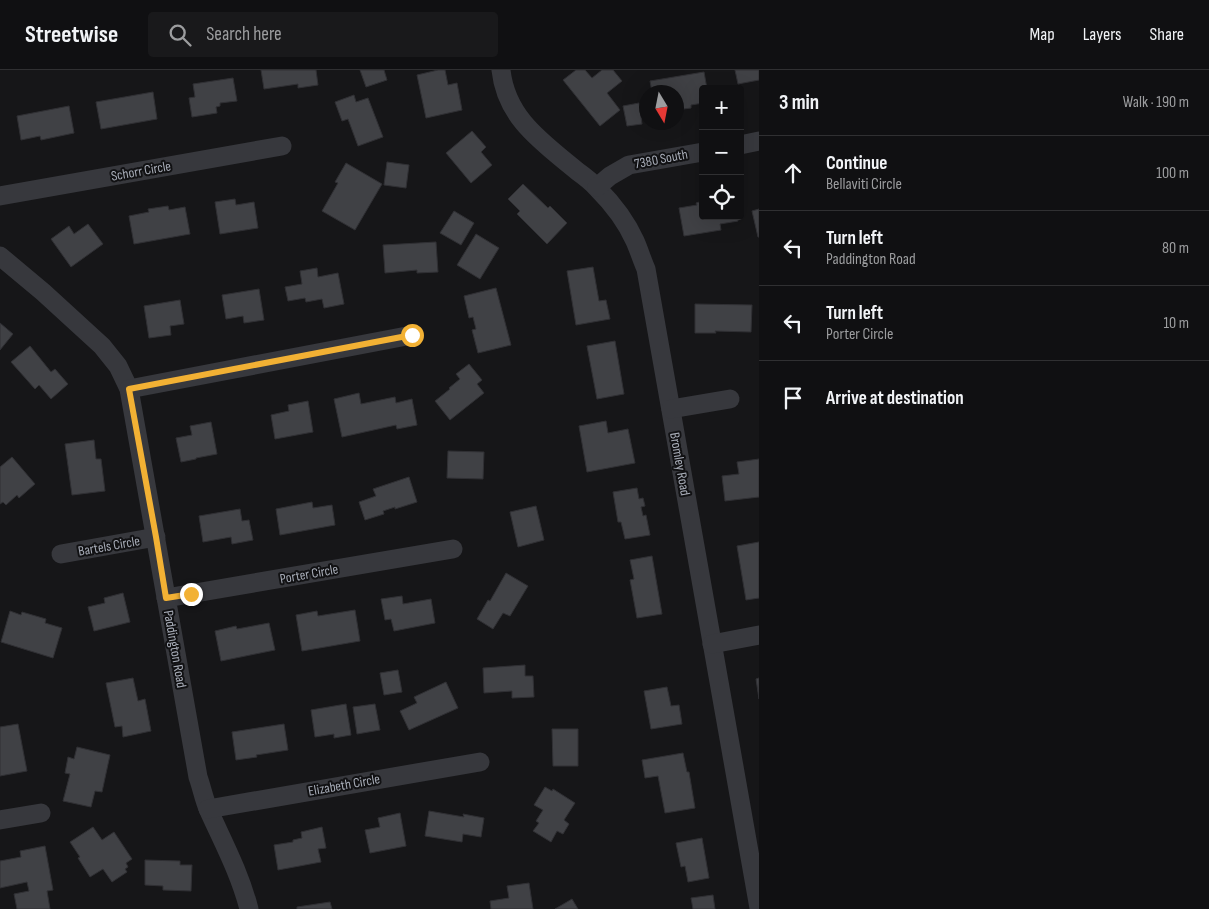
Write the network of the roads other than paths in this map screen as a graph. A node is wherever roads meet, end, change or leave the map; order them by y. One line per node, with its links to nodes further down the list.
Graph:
1 (501, 70): 6 (street, Bromley Road)
2 (759, 141): 3 (street)
3 (744, 144)
4 (282, 146): 7 (street, Schorr Circle)
5 (699, 153): 6 (street, 7380 South)
6 (597, 187): 12 (street, Bromley Road)
7 (0, 196)
8 (0, 256): 10 (street, Paddington Road)
9 (412, 335): 10 (street)
10 (129, 389): 13 (street, Paddington Road)
11 (730, 399): 12 (street)
12 (671, 409): 18 (street, Bromley Road)
13 (156, 537): 15 (street, Bartels Circle); 16 (street, Paddington Road)
14 (453, 549): 16 (street, Porter Circle)
15 (61, 554)
16 (166, 598): 20 (street, Paddington Road)
17 (759, 635): 18 (street)
18 (712, 644): 23 (street, Bromley Road)
19 (480, 762): 20 (street, Elizabeth Circle)
20 (208, 809): 25 (street, Paddington Road)
21 (40, 813): 22 (street)
22 (0, 820)
23 (756, 874): 24 (street, Bromley Road)
24 (759, 908)
25 (249, 909)

